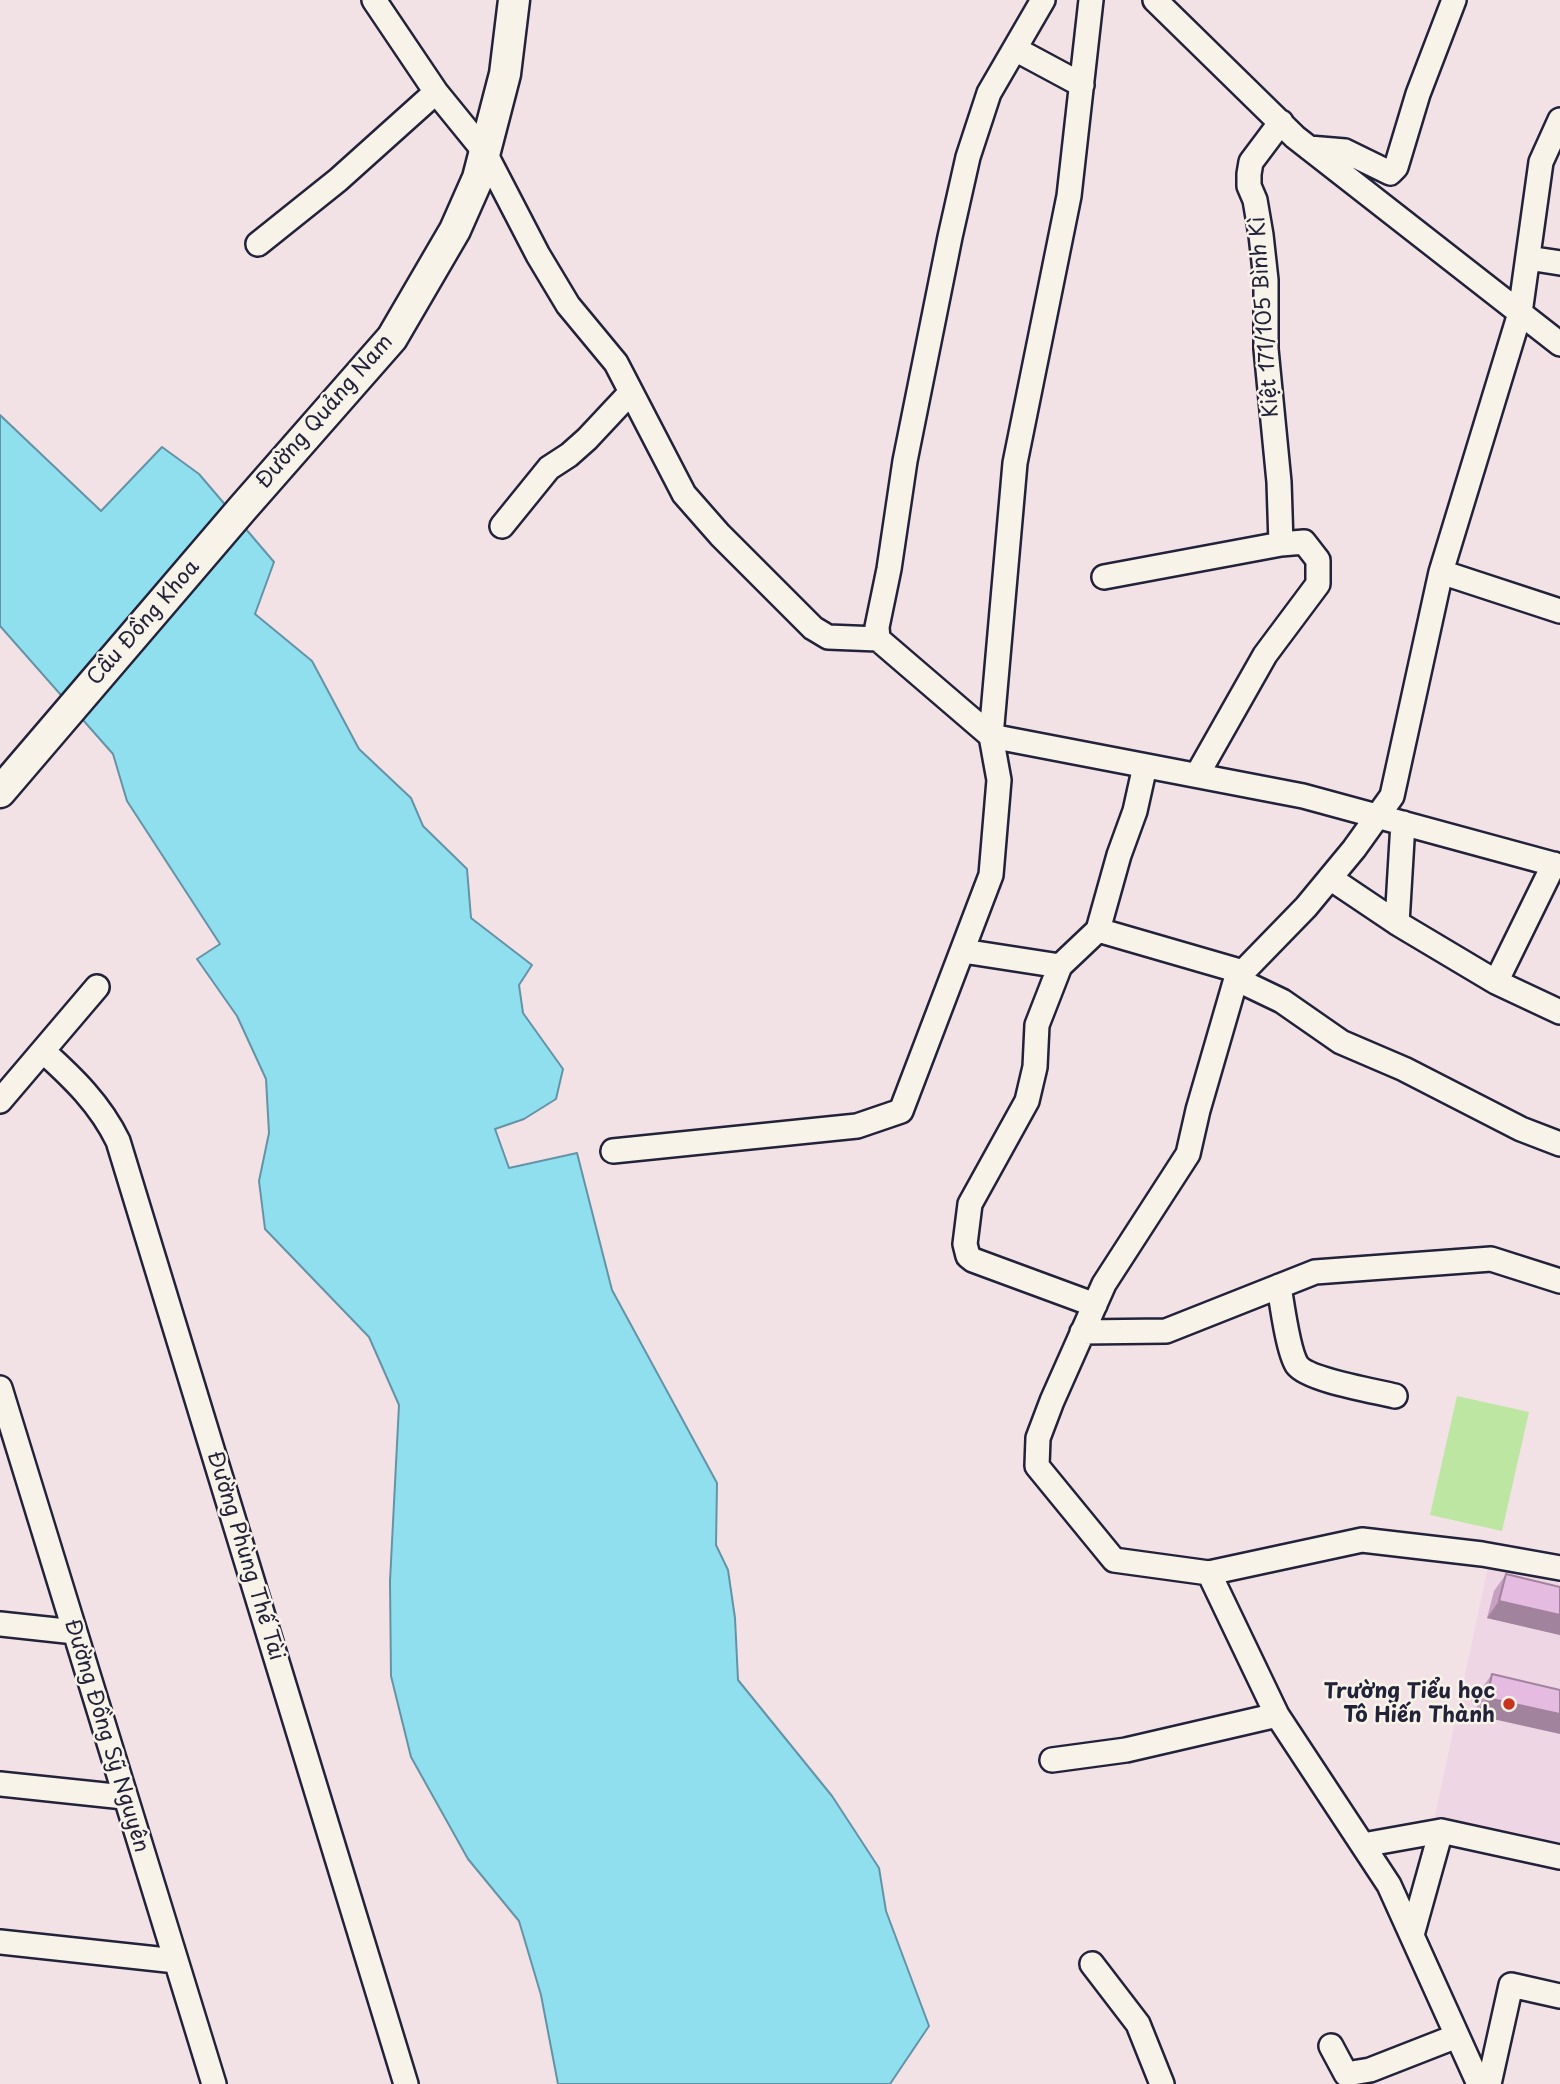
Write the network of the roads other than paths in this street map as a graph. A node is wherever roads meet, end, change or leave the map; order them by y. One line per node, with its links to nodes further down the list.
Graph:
1 (374, 0): 9 (street)
2 (514, 0): 14 (main road, Đường Quảng Nam)
3 (1043, 0): 7 (street)
4 (1091, 0): 8 (street)
5 (1156, 0): 11 (street)
6 (1454, 0): 13 (street)
7 (1015, 49): 8 (street); 27 (street)
8 (1082, 85): 28 (street)
9 (436, 92): 14 (street); 15 (street)
10 (1560, 120): 12 (street)
11 (1281, 122): 13 (street); 23 (street, Kiệt 171/105 Bình Kì)
12 (1554, 145): 16 (street)
13 (1309, 148): 18 (street)
14 (484, 151): 20 (street); 21 (main road, Đường Quảng Nam)
15 (258, 244)
16 (1528, 258): 17 (street); 18 (street)
17 (1560, 263)
18 (1520, 313): 19 (street); 24 (street)
19 (1560, 344)
20 (631, 392): 22 (street); 27 (street)
21 (242, 509): 31 (main road, Cầu Đồng Khoa)
22 (502, 526)
23 (1280, 544): 25 (street); 30 (street)
24 (1441, 572): 26 (street); 32 (street)
25 (1104, 577)
26 (1560, 611)
27 (878, 639): 28 (street)
28 (991, 736): 29 (street); 38 (street)
29 (1146, 766): 30 (street); 37 (street)
30 (1197, 775): 32 (street)
31 (0, 792)
32 (1377, 817): 33 (street); 35 (street)
33 (1403, 823): 34 (street); 36 (street)
34 (1557, 865): 41 (street)
35 (1330, 878): 36 (street); 40 (street)
36 (1397, 923): 41 (street)
37 (1098, 930): 39 (street); 40 (street)
38 (963, 951): 39 (street); 47 (street)
39 (1060, 966): 50 (street)
40 (1239, 975): 46 (street); 50 (street)
41 (1496, 982): 43 (street)
42 (97, 988): 44 (street)
43 (1560, 1012)
44 (43, 1051): 45 (street); 73 (street, Đường Phùng Thế Tài)
45 (0, 1101)
46 (1560, 1144)
47 (613, 1151)
48 (1560, 1281): 49 (street)
49 (1279, 1286): 51 (street); 53 (street)
50 (1094, 1305): 51 (street)
51 (1082, 1332): 55 (street)
52 (0, 1388): 57 (street, Đường Đồng Sỹ Nguyên)
53 (1395, 1396)
54 (1560, 1568): 55 (street)
55 (1209, 1573): 58 (street)
56 (0, 1624): 57 (street)
57 (75, 1632): 61 (street, Đường Đồng Sỹ Nguyên)
58 (1277, 1715): 59 (street); 63 (street)
59 (1052, 1760)
60 (0, 1784): 61 (street)
61 (124, 1797): 67 (street, Đường Đồng Sỹ Nguyên)
62 (1441, 1831): 63 (street); 64 (street); 65 (street)
63 (1363, 1845): 65 (street)
64 (1560, 1857)
65 (1412, 1936): 70 (street)
66 (0, 1942): 67 (street)
67 (176, 1961): 72 (street, Đường Đồng Sỹ Nguyên)
68 (1093, 1964): 74 (street)
69 (1560, 1996): 76 (street)
70 (1457, 2036): 71 (street); 75 (street)
71 (1331, 2046)
72 (214, 2084)
73 (406, 2084)
74 (1162, 2084)
75 (1479, 2084)
76 (1489, 2084)

